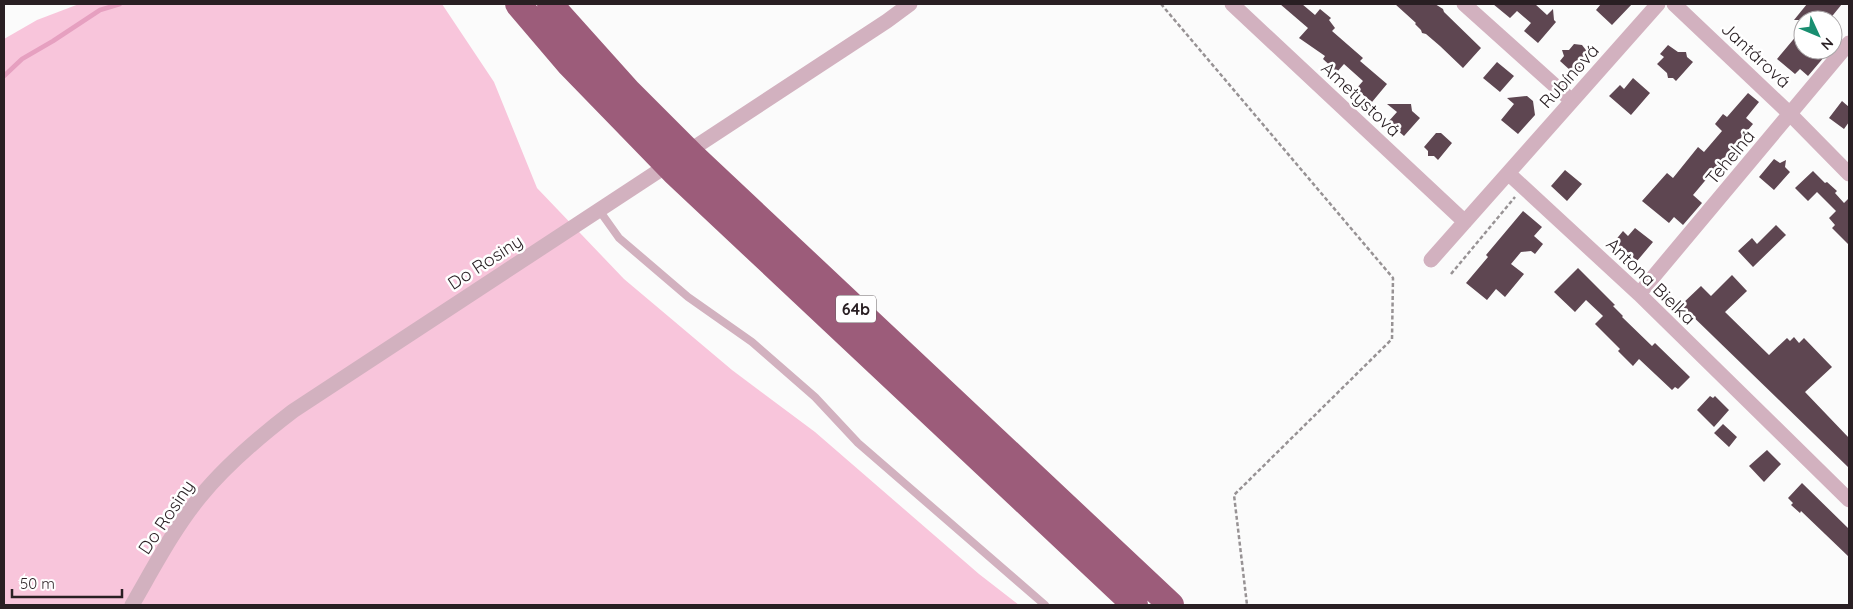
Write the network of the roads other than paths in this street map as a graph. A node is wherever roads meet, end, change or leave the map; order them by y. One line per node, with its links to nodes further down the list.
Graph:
1 (518, 4): 20 (highway, 64b)
2 (550, 4): 21 (highway, 64b)
3 (910, 4): 13 (street, Do Rosiny)
4 (1232, 4): 14 (street, Ametystová)
5 (1464, 4): 9 (street)
6 (1658, 4): 9 (street, Rubínová)
7 (1674, 4): 10 (street, Jantárová)
8 (1849, 43): 10 (street, Tehelná)
9 (1572, 101): 11 (street, Rubínová)
10 (1790, 114): 12 (street, Jantárová); 16 (street, Tehelná)
11 (1508, 173): 14 (street); 16 (street, Antona Bielka)
12 (1849, 174)
13 (599, 210): 18 (street, Do Rosiny); 19 (lane)
14 (1464, 222): 15 (street)
15 (1431, 260)
16 (1639, 294): 17 (street, Antona Bielka)
17 (1849, 500)
18 (132, 605)
19 (1045, 605)
20 (1135, 605)
21 (1170, 605)

